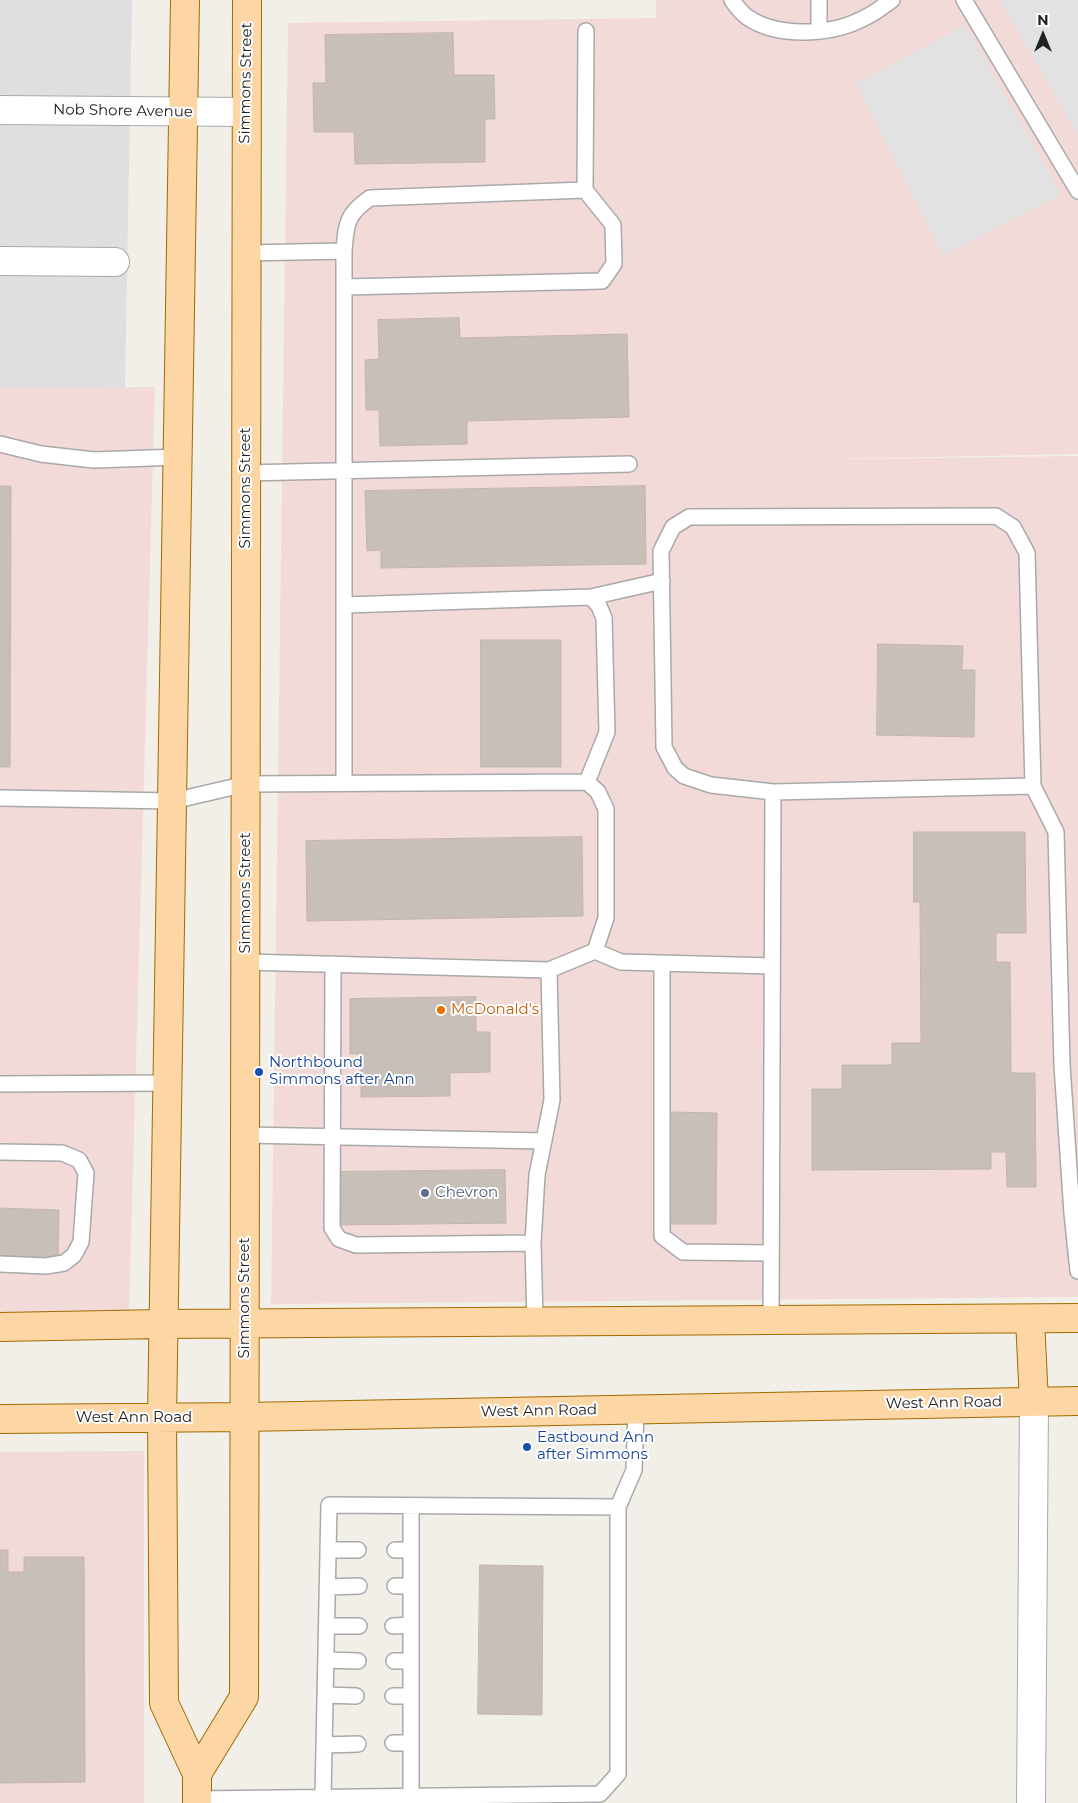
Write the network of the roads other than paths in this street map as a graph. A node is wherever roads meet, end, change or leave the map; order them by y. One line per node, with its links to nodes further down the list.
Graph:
1 (185, 0): 10 (main road)
2 (247, 0): 11 (main road, Simmons Street)
3 (732, 0): 7 (lane)
4 (819, 0): 7 (lane)
5 (892, 0): 7 (lane)
6 (964, 0): 13 (lane)
7 (819, 30)
8 (586, 31): 12 (lane)
9 (0, 110): 10 (street, Nob Shore Avenue)
10 (184, 112): 11 (street, Nob Shore Avenue); 20 (main road)
11 (246, 112): 15 (main road, Simmons Street)
12 (586, 190): 14 (lane); 18 (lane)
13 (1078, 191)
14 (344, 251): 15 (lane); 18 (lane)
15 (246, 253): 23 (main road, Simmons Street)
16 (0, 261): 17 (street)
17 (115, 262)
18 (344, 287): 22 (lane)
19 (0, 444): 20 (lane)
20 (178, 457): 33 (main road)
21 (629, 464): 22 (lane)
22 (344, 471): 23 (lane); 26 (lane)
23 (246, 473): 29 (main road, Simmons Street)
24 (662, 581): 25 (lane); 30 (lane); 31 (lane)
25 (590, 597): 26 (lane); 27 (lane)
26 (345, 605): 28 (lane)
27 (587, 782): 28 (lane); 34 (lane)
28 (344, 783): 29 (lane)
29 (246, 784): 33 (lane); 35 (main road, Simmons Street)
30 (1033, 786): 31 (lane); 49 (lane)
31 (773, 792): 38 (lane)
32 (0, 798): 33 (lane)
33 (172, 801): 40 (main road)
34 (595, 951): 36 (lane); 39 (lane)
35 (246, 962): 37 (lane); 42 (main road, Simmons Street)
36 (662, 963): 38 (lane); 47 (lane)
37 (333, 964): 39 (lane); 43 (lane)
38 (772, 966): 47 (lane)
39 (549, 970): 44 (lane)
40 (168, 1083): 41 (lane); 54 (main road)
41 (0, 1084)
42 (246, 1135): 43 (lane); 55 (main road, Simmons Street)
43 (332, 1137): 44 (lane); 46 (lane)
44 (544, 1140): 46 (lane)
45 (0, 1152): 48 (lane)
46 (533, 1243): 53 (lane)
47 (771, 1252): 52 (lane)
48 (0, 1264)
49 (1078, 1272)
50 (1078, 1318): 51 (main road)
51 (1030, 1319): 52 (main road); 58 (main road)
52 (771, 1320): 53 (main road)
53 (535, 1322): 55 (main road)
54 (162, 1324): 55 (main road); 56 (main road); 61 (main road)
55 (244, 1324): 60 (main road, Simmons Street)
56 (0, 1327)
57 (1078, 1401): 58 (main road, West Ann Road)
58 (1034, 1402): 59 (main road, West Ann Road); 92 (street)
59 (636, 1410): 60 (main road, West Ann Road); 64 (lane)
60 (244, 1417): 61 (main road, West Ann Road); 89 (main road, Simmons Street)
61 (162, 1418): 62 (main road, West Ann Road); 89 (main road)
62 (0, 1419)
63 (411, 1506): 64 (lane); 65 (lane); 68 (lane)
64 (618, 1506): 90 (lane)
65 (328, 1550): 66 (lane); 72 (lane)
66 (358, 1550)
67 (395, 1550): 68 (lane)
68 (411, 1550): 71 (lane)
69 (359, 1586): 72 (lane)
70 (395, 1586): 71 (lane)
71 (411, 1586): 73 (lane)
72 (327, 1587): 74 (lane)
73 (411, 1625): 76 (lane); 80 (lane)
74 (327, 1626): 75 (lane); 77 (lane)
75 (360, 1626)
76 (393, 1626)
77 (326, 1660): 78 (lane); 81 (lane)
78 (358, 1661)
79 (394, 1661): 80 (lane)
80 (411, 1661): 84 (lane)
81 (326, 1695): 82 (lane); 87 (lane)
82 (356, 1696)
83 (394, 1696): 84 (lane)
84 (411, 1696): 86 (lane)
85 (394, 1743): 86 (lane)
86 (411, 1743): 90 (lane)
87 (324, 1744): 88 (lane); 91 (lane)
88 (358, 1744)
89 (197, 1792): 91 (lane)
90 (411, 1796): 91 (lane)
91 (324, 1797)
92 (1031, 1803)

